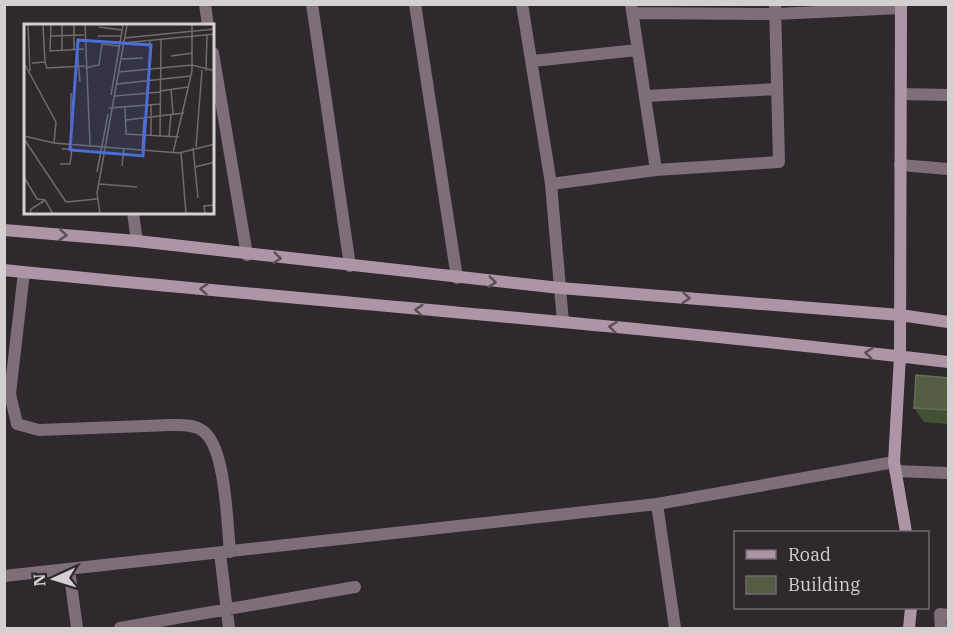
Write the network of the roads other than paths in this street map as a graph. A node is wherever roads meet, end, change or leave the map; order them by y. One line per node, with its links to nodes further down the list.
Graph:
1 (205, 4): 8 (street)
2 (312, 4): 24 (street)
3 (415, 4): 27 (street)
4 (522, 4): 11 (street)
5 (901, 6): 7 (street); 13 (main road)
6 (632, 9): 7 (street); 9 (street)
7 (776, 9): 12 (street)
8 (208, 24)
9 (637, 50): 11 (street); 15 (street)
10 (214, 59): 23 (street)
11 (533, 61): 19 (street)
12 (776, 89): 15 (street); 18 (street)
13 (901, 94): 14 (street); 16 (main road)
14 (948, 95)
15 (646, 96): 18 (street)
16 (900, 165): 17 (street); 29 (main road)
17 (948, 169)
18 (656, 170): 19 (street)
19 (551, 184): 28 (street)
20 (133, 214): 22 (street)
21 (4, 230): 22 (main road, one-way to 22)
22 (136, 241): 23 (main road)
23 (247, 255): 24 (main road, one-way to 24)
24 (350, 266): 27 (main road)
25 (4, 270): 26 (main road)
26 (24, 272): 30 (main road, one-way to 26); 38 (street)
27 (457, 278): 28 (main road, one-way to 28)
28 (560, 288): 29 (main road, one-way to 29); 30 (street)
29 (900, 315): 31 (main road); 32 (main road)
30 (563, 322): 32 (main road, one-way to 30)
31 (948, 322)
32 (900, 356): 33 (main road); 34 (main road)
33 (948, 362)
34 (894, 467): 35 (street); 36 (street); 37 (main road)
35 (948, 473)
36 (657, 504): 38 (street); 48 (street)
37 (906, 531)
38 (225, 553): 39 (street); 43 (street)
39 (69, 569): 40 (street); 45 (street)
40 (4, 576)
41 (355, 587): 43 (street)
42 (911, 609): 49 (main road)
43 (227, 610): 46 (street); 47 (street)
44 (948, 615): 50 (street)
45 (77, 628)
46 (120, 628)
47 (229, 628)
48 (675, 628)
49 (909, 628)
50 (941, 628)

